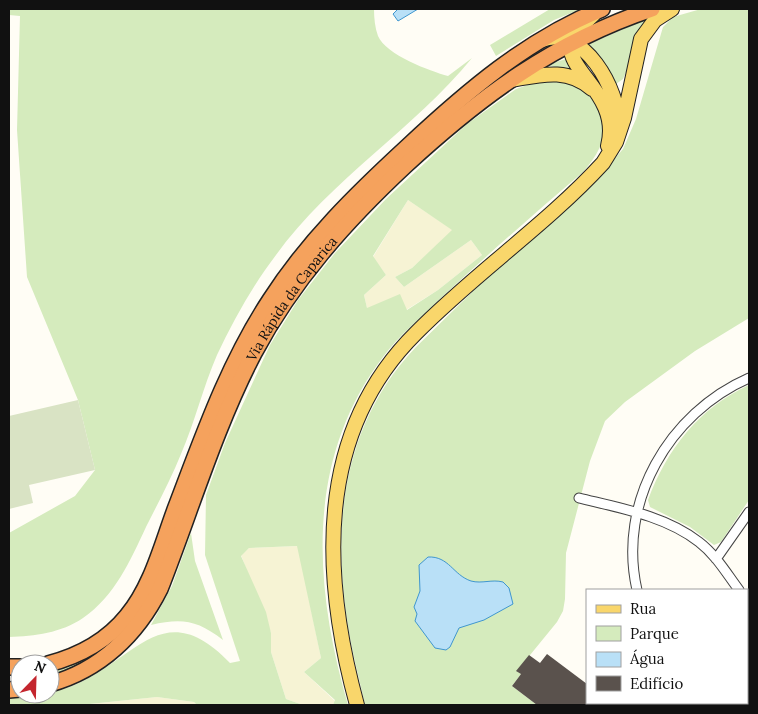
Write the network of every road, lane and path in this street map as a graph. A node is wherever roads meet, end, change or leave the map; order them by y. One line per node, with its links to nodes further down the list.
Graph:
1 (652, 9): 5 (highway, Via Rápida da Caparica)
2 (672, 9): 6 (main road)
3 (599, 10): 4 (highway, Via Rápida da Caparica); 5 (main road)
4 (528, 47): 5 (main road); 18 (highway, Via Rápida da Caparica)
5 (572, 49): 7 (highway, Via Rápida da Caparica); 8 (main road)
6 (634, 69): 8 (main road); 9 (main road)
7 (508, 80): 8 (main road); 19 (highway, Via Rápida da Caparica)
8 (606, 95): 9 (main road); 10 (main road)
9 (613, 148): 10 (main road)
10 (590, 177): 20 (main road)
11 (749, 378): 13 (street)
12 (579, 498): 13 (street)
13 (636, 512): 15 (street); 16 (street)
14 (749, 512): 15 (street)
15 (716, 559): 17 (street)
16 (637, 589)
17 (738, 589)
18 (60, 660)
19 (60, 680)
20 (357, 705)

